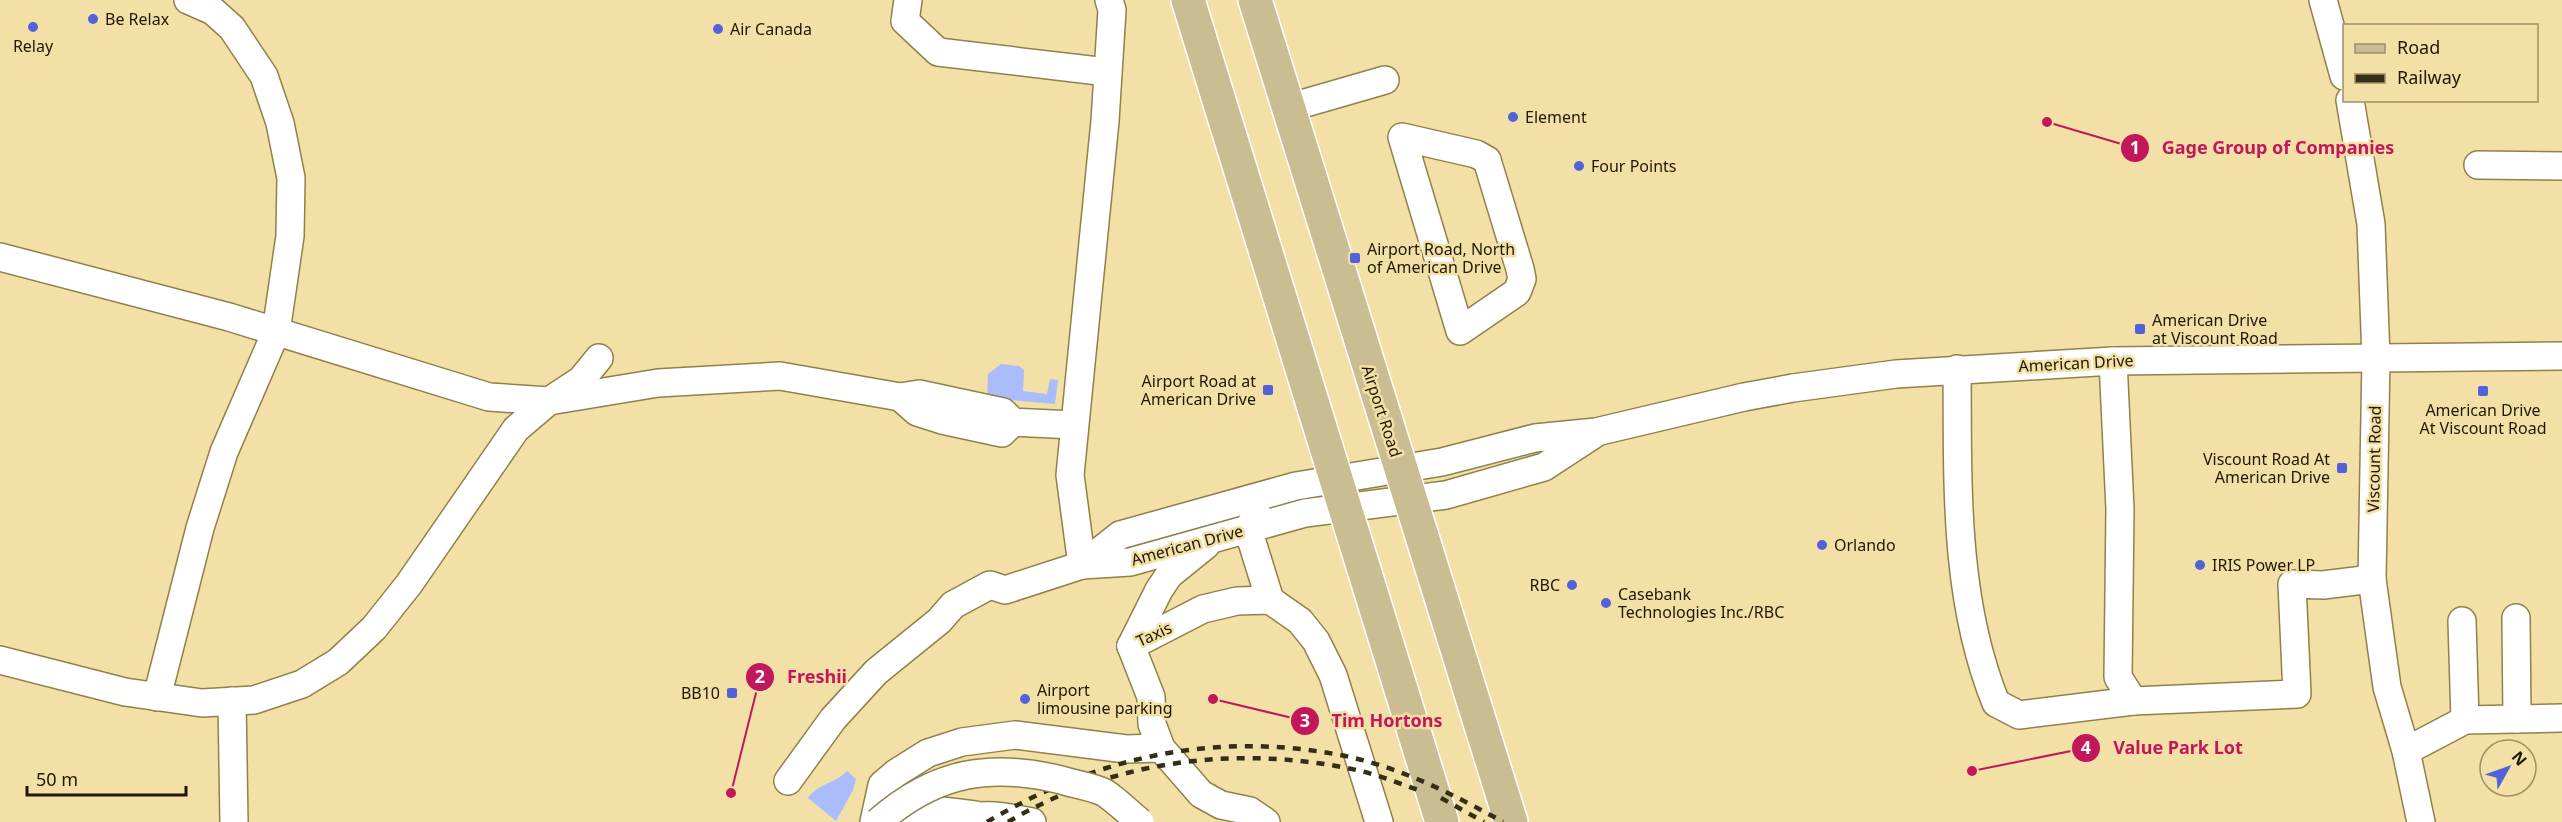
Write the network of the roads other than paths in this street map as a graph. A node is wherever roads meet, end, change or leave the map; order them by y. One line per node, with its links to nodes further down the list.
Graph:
1 (188, 0): 16 (street)
2 (908, 0): 7 (street)
3 (1109, 0): 7 (street)
4 (1188, 0): 26 (main road)
5 (1255, 0): 11 (main road, Airport Road)
6 (2323, 0): 8 (street)
7 (1107, 72): 23 (street)
8 (2343, 72)
9 (1385, 80): 11 (street)
10 (2350, 102): 19 (street, Viscount Road)
11 (1288, 108): 24 (main road, Airport Road)
12 (1402, 137): 12 (street)
13 (2478, 165): 14 (street)
14 (2562, 165)
15 (0, 257): 16 (street)
16 (276, 332): 22 (street); 36 (street)
17 (2562, 356): 19 (street, American Drive)
18 (599, 358): 22 (street)
19 (2376, 358): 20 (street, American Drive); 30 (street, Viscount Road)
20 (2113, 361): 21 (street, American Drive); 38 (street)
21 (1957, 369): 24 (street, American Drive); 38 (street)
22 (549, 401): 23 (street); 37 (street)
23 (1074, 425): 29 (street)
24 (1406, 485): 26 (street, American Drive); 54 (main road, Airport Road)
25 (1271, 493): 26 (street, American Drive); 27 (street); 29 (street, American Drive)
26 (1339, 495): 27 (street, American Drive); 53 (main road)
27 (1248, 529): 28 (street, American Drive); 31 (street)
28 (1214, 539): 29 (street, American Drive); 34 (street, Taxis)
29 (1082, 565): 44 (street)
30 (2372, 579): 38 (street); 43 (street, Viscount Road)
31 (1270, 600): 34 (street, Taxis); 52 (street)
32 (2516, 618): 40 (street)
33 (2462, 621): 41 (street)
34 (1131, 646): 42 (street)
35 (0, 660): 36 (street)
36 (157, 697): 37 (street)
37 (232, 701): 47 (street)
38 (2133, 701)
39 (2562, 718): 40 (street)
40 (2517, 719): 41 (street)
41 (2464, 720): 43 (street)
42 (1161, 748): 48 (street); 51 (street)
43 (2406, 751): 46 (street, Viscount Road)
44 (788, 781)
45 (964, 818): 48 (street); 49 (street)
46 (2424, 819)
47 (234, 822)
48 (875, 822): 50 (street, bridge)
49 (1032, 822)
50 (1140, 822)
51 (1266, 822)
52 (1379, 822)
53 (1442, 822)
54 (1511, 822)

